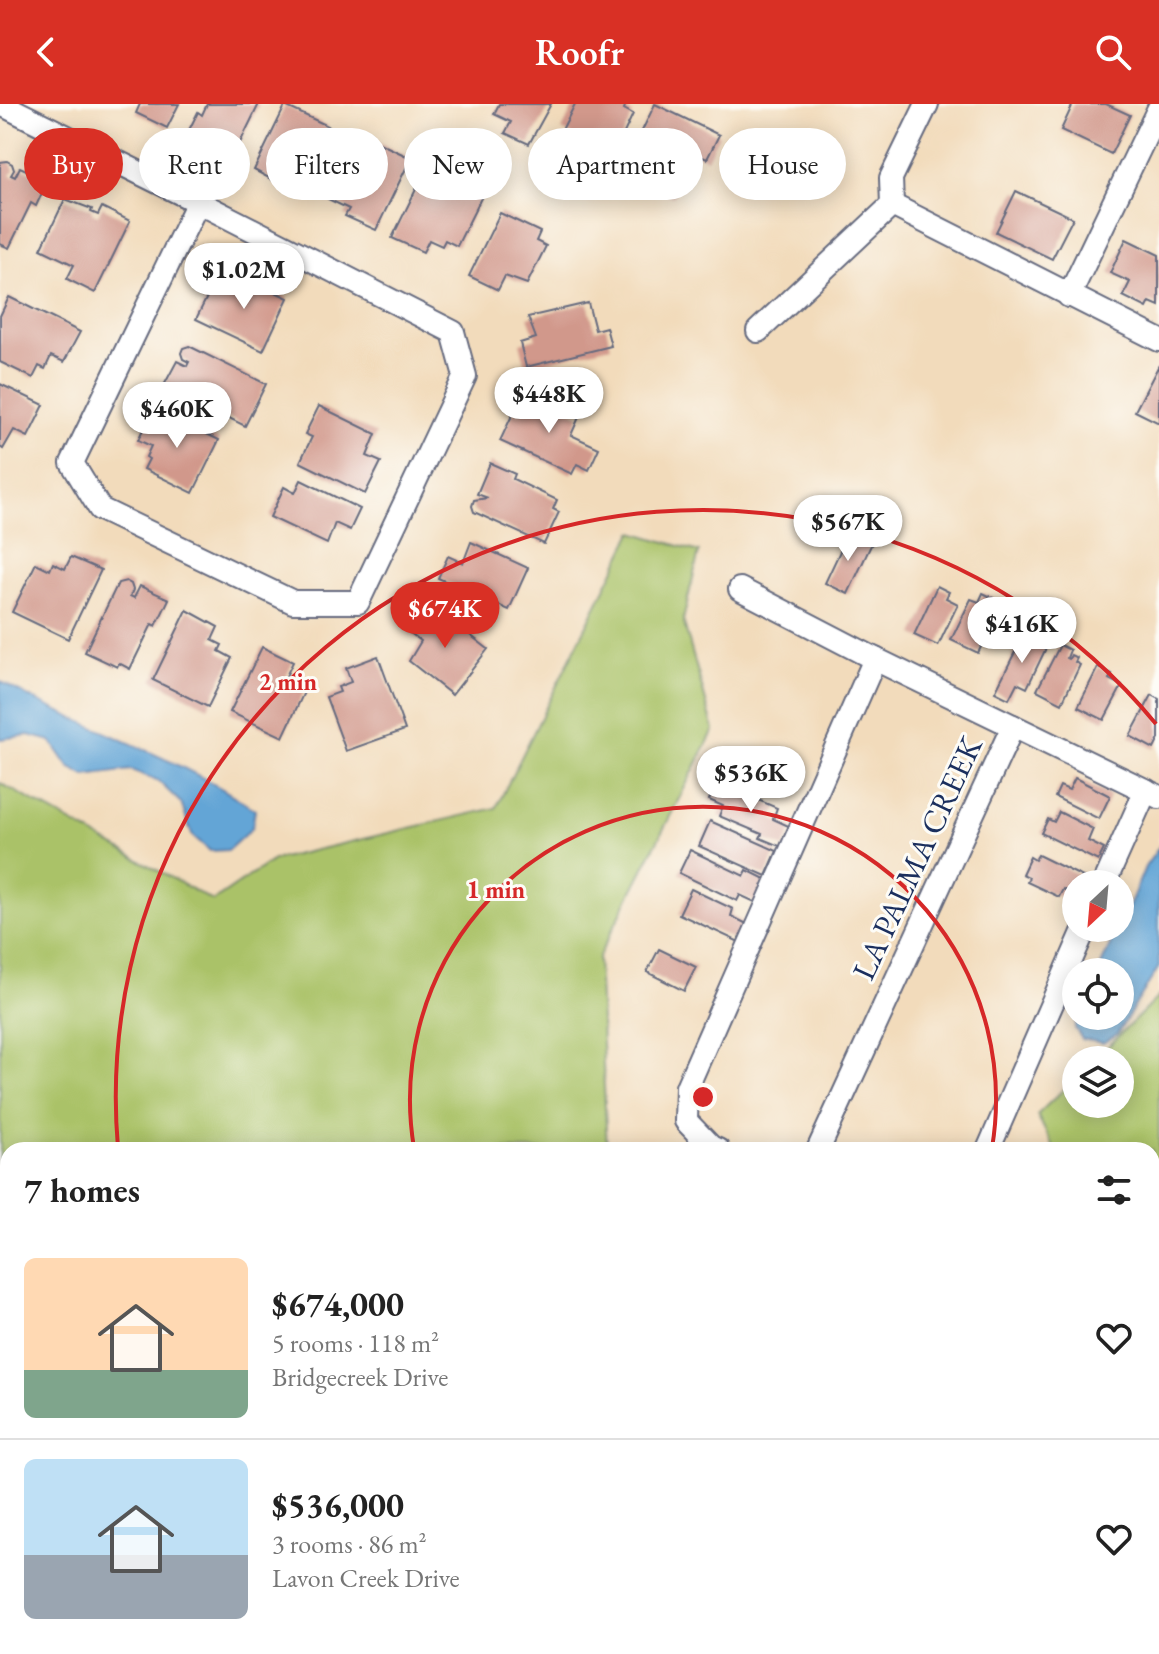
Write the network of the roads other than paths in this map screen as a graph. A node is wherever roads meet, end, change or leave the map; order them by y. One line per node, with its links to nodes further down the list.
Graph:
1 (1, 104): 4 (street)
2 (927, 104): 5 (street)
3 (1159, 108): 6 (street)
4 (198, 202): 4 (street)
5 (892, 205): 6 (street); 7 (street)
6 (1069, 296): 8 (street)
7 (758, 331)
8 (1159, 340)
9 (740, 589): 10 (street)
10 (875, 659): 11 (street); 15 (street)
11 (1013, 726): 12 (street); 16 (street, LA PALMA CREEK)
12 (1152, 794): 13 (street)
13 (1111, 870)
14 (1079, 942): 17 (street)
15 (706, 1142)
16 (822, 1142)
17 (991, 1142)

